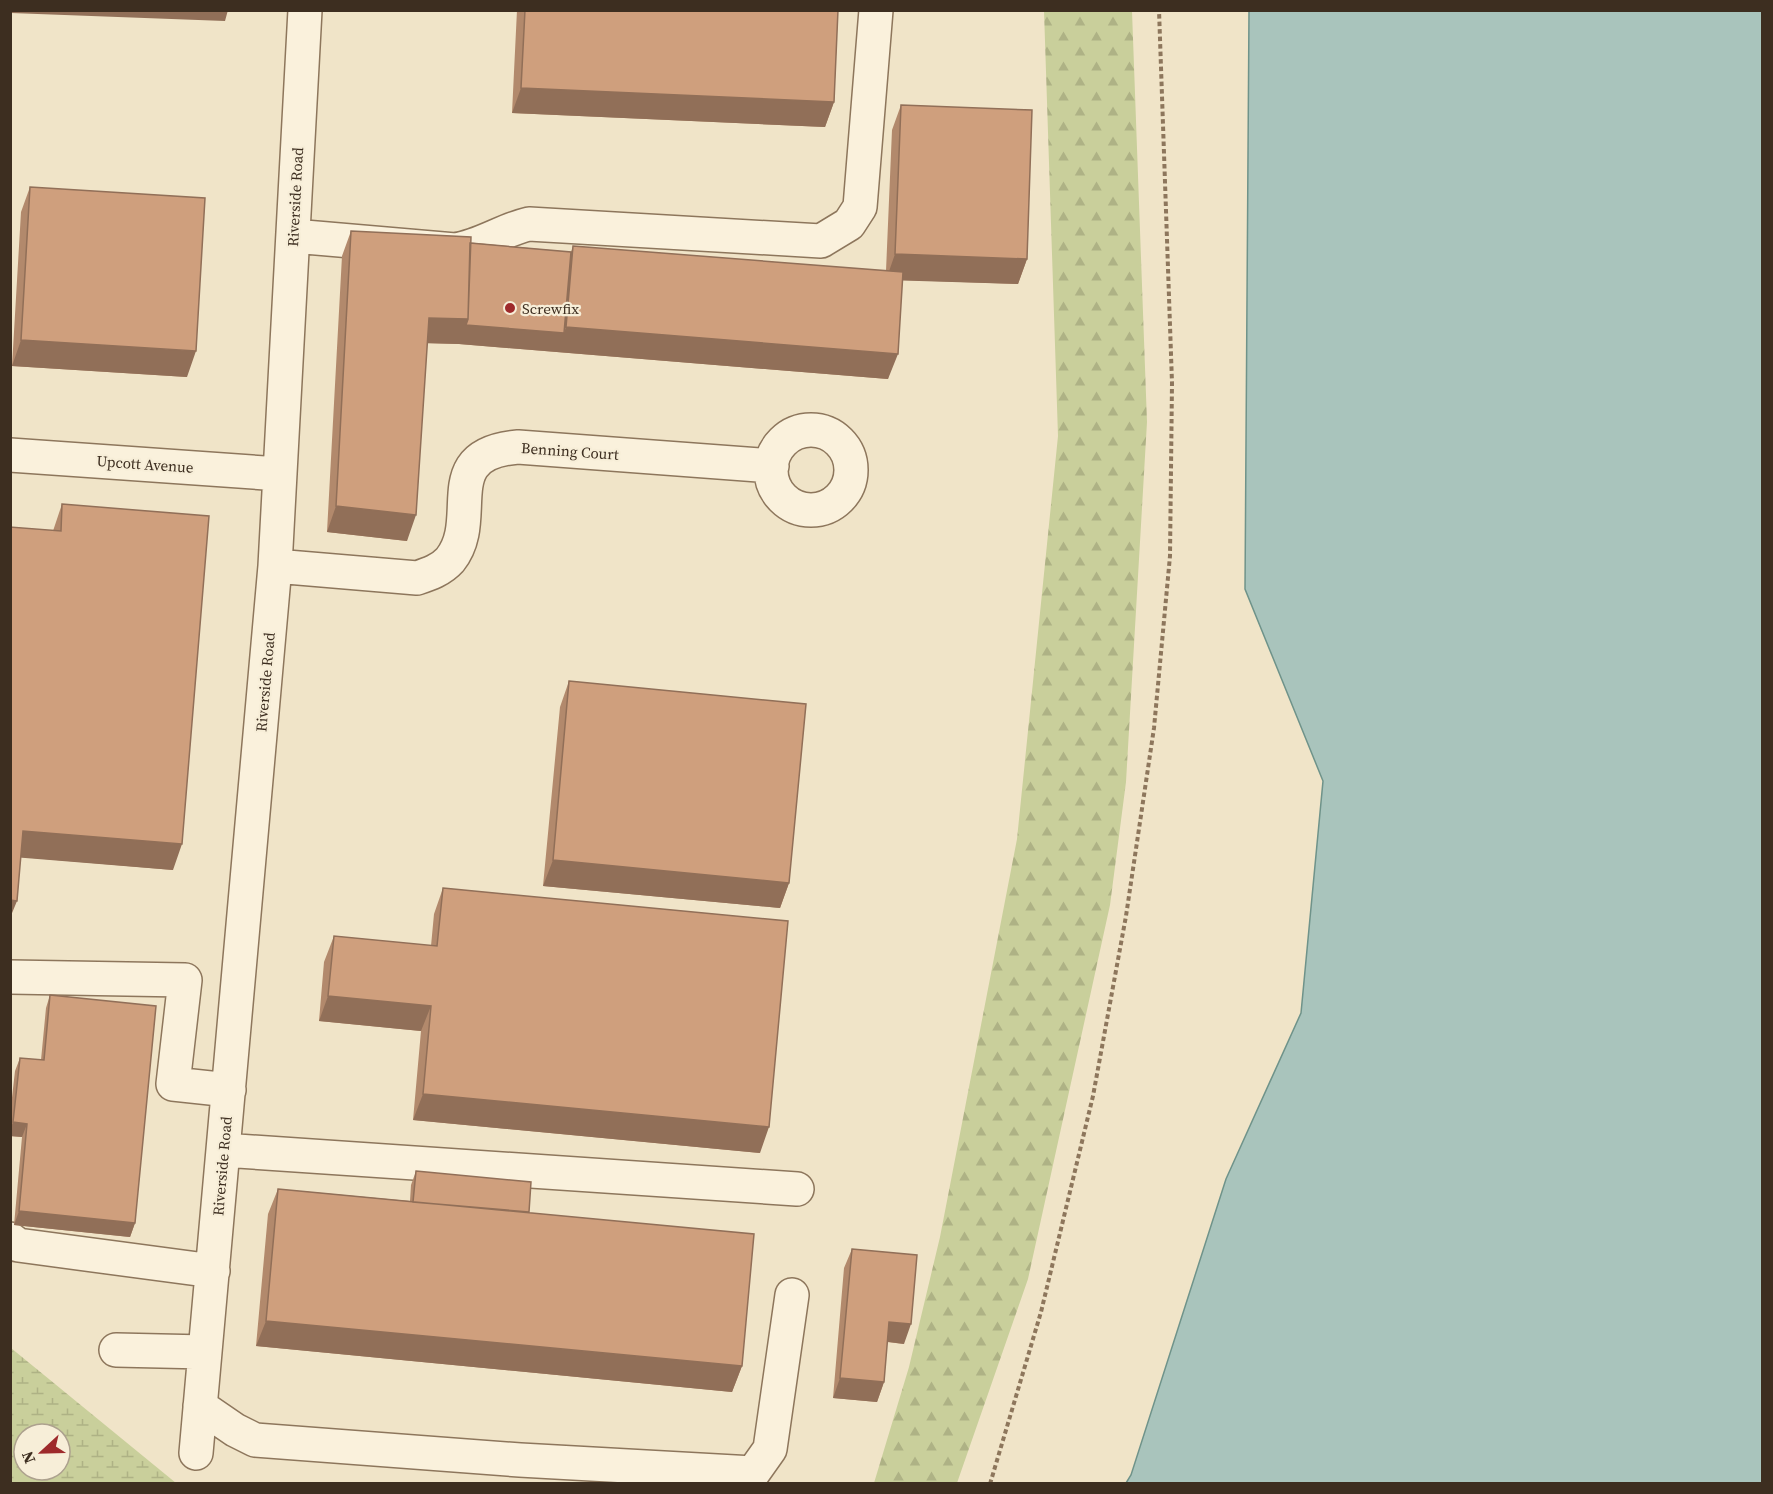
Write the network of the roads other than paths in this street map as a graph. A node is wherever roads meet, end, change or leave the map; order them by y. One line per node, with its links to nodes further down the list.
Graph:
1 (305, 10): 3 (street, Riverside Road)
2 (876, 10): 3 (street)
3 (293, 236): 6 (street, Riverside Road)
4 (10, 455): 6 (street, Upcott Avenue)
5 (772, 466): 7 (street, Benning Court)
6 (280, 474): 7 (street, Riverside Road)
7 (275, 567): 9 (street, Riverside Road)
8 (10, 977): 9 (street)
9 (229, 1090): 10 (street, Riverside Road)
10 (223, 1150): 11 (street); 13 (street, Riverside Road)
11 (797, 1189)
12 (10, 1239): 13 (street)
13 (213, 1271): 16 (street, Riverside Road)
14 (792, 1295): 17 (street)
15 (116, 1350): 16 (street)
16 (205, 1352): 17 (street, Riverside Road)
17 (200, 1406): 18 (street, Riverside Road)
18 (196, 1453)

